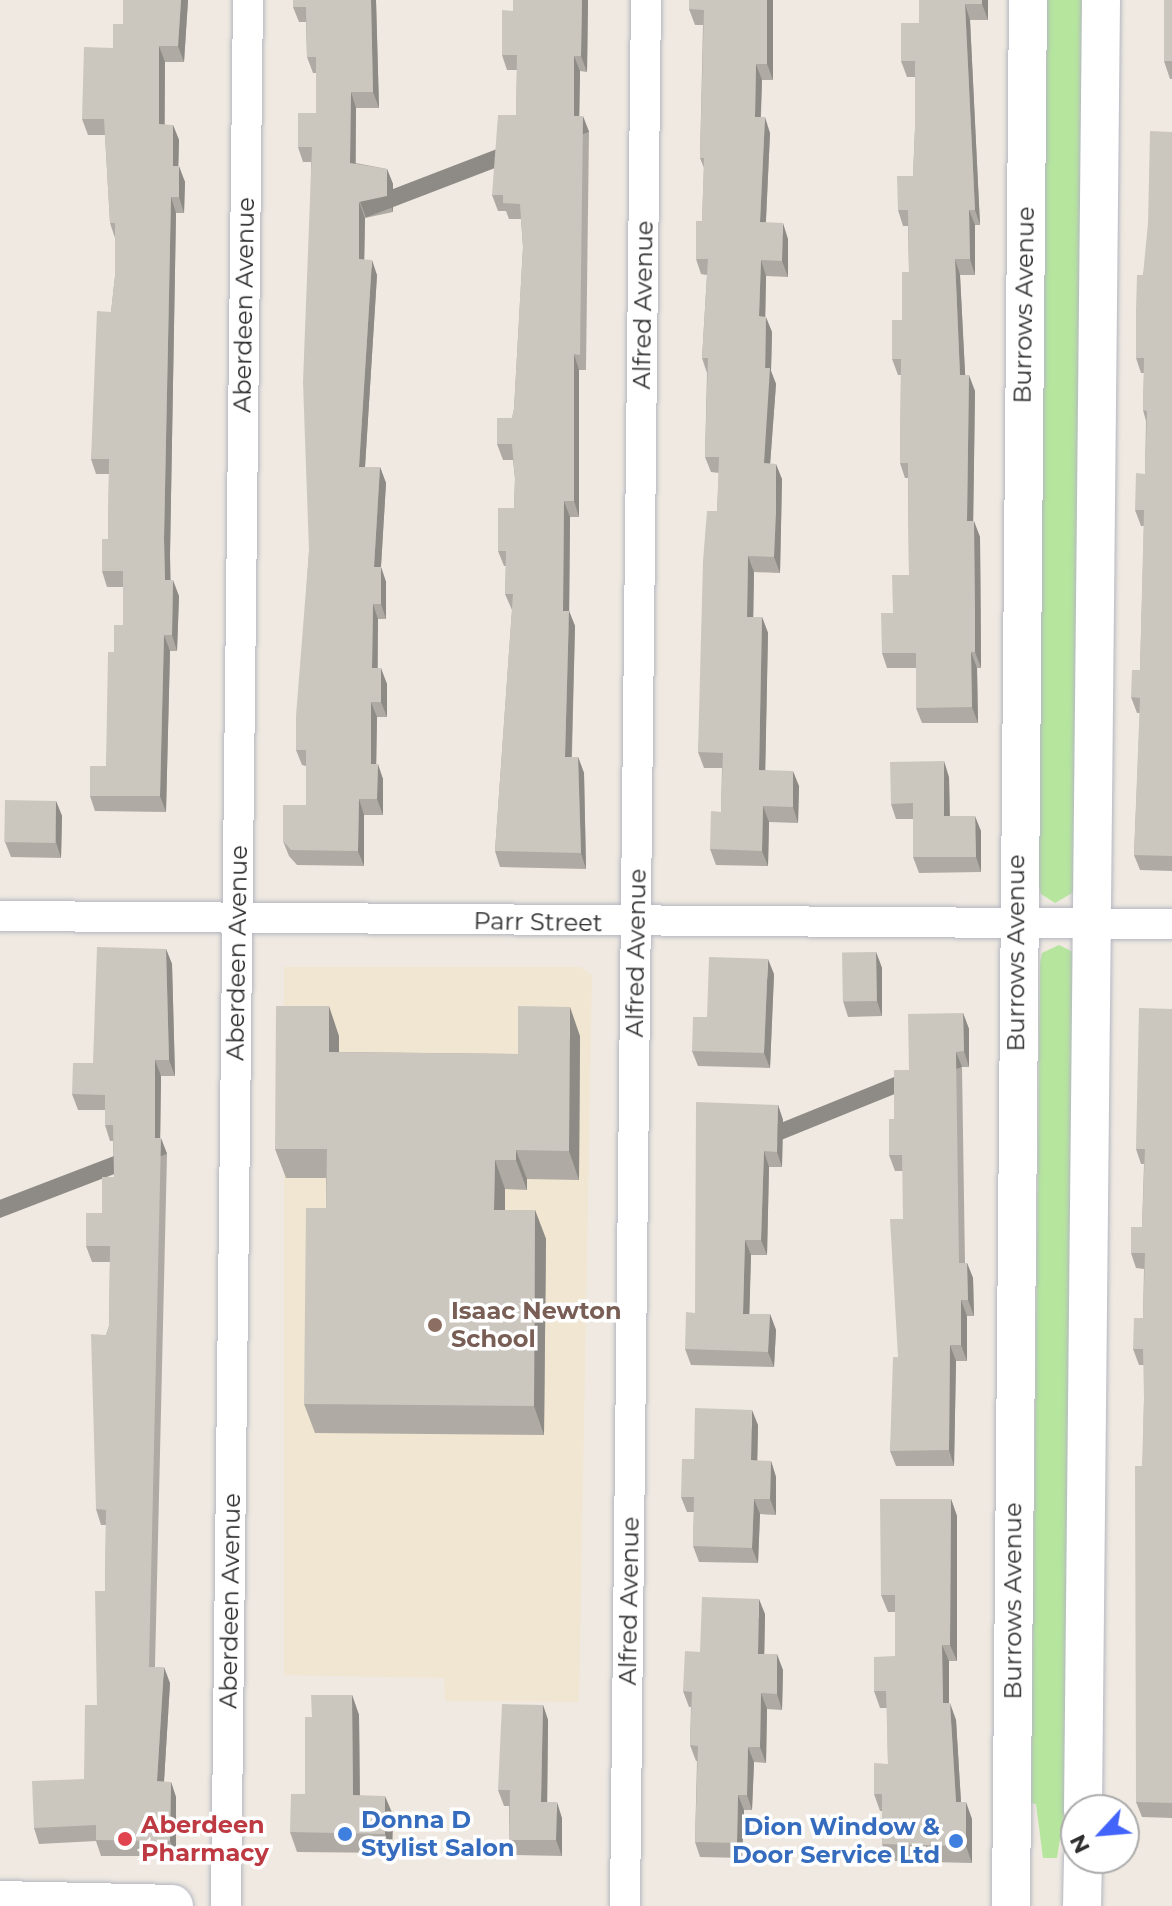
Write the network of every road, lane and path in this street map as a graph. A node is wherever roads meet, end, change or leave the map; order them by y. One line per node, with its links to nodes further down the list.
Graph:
1 (248, 0): 6 (street, Aberdeen Avenue)
2 (646, 0): 8 (street, Alfred Avenue)
3 (1028, 0): 7 (street, Burrows Avenue)
4 (1101, 0): 9 (street)
5 (0, 916): 6 (street, Parr Street)
6 (238, 919): 8 (street, Parr Street); 15 (street, Aberdeen Avenue)
7 (1016, 922): 8 (street, Parr Street); 9 (street, Parr Street); 17 (street, Burrows Avenue)
8 (636, 923): 16 (street, Alfred Avenue)
9 (1093, 923): 10 (street, Parr Street); 11 (street)
10 (1172, 924)
11 (1083, 1794)
12 (1083, 1874): 18 (street)
13 (0, 1902): 14 (main road)
14 (172, 1906)
15 (226, 1906)
16 (625, 1906)
17 (1011, 1906)
18 (1082, 1906)

